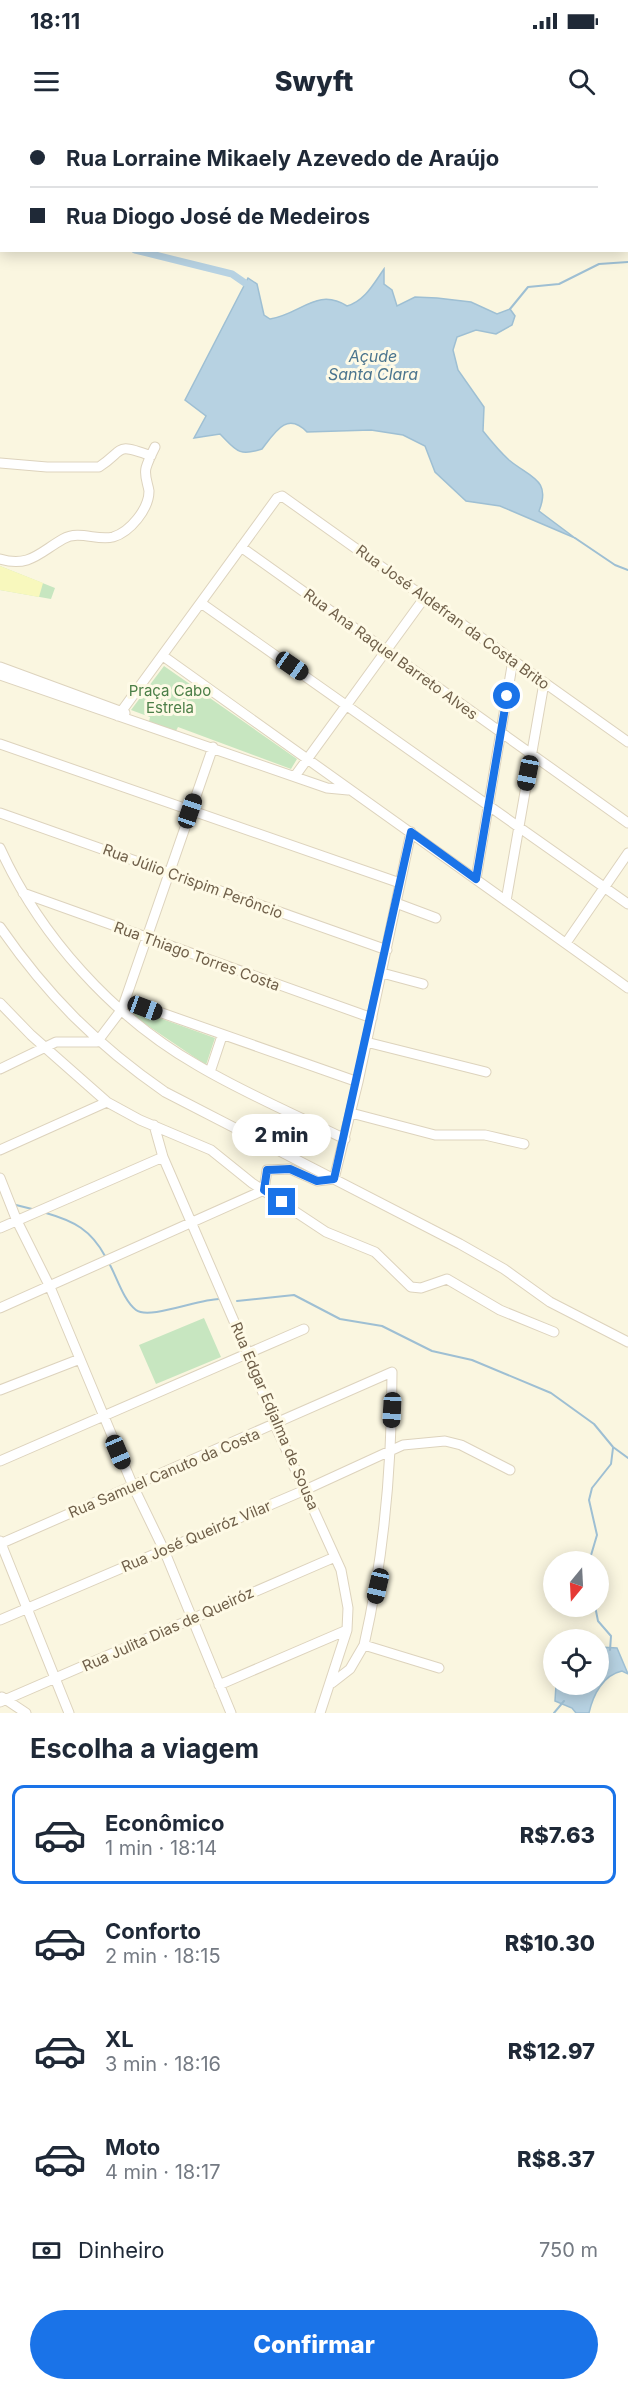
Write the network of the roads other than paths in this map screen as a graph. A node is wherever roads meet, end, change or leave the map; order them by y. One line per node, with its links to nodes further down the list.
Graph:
1 (0, 463): 3 (street)
2 (241, 547): 4 (street, Rua José Aldefran da Costa Brito); 5 (street); 6 (street, Rua Ana Raquel Barreto Alves)
3 (0, 560)
4 (425, 597): 6 (street); 8 (street, Rua José Aldefran da Costa Brito)
5 (201, 603): 7 (street); 12 (street)
6 (386, 650): 12 (street); 14 (street, Rua Ana Raquel Barreto Alves)
7 (163, 656): 13 (street); 19 (street)
8 (513, 660): 11 (street, Rua José Aldefran da Costa Brito); 14 (street)
9 (0, 667): 13 (street)
10 (0, 675): 13 (street)
11 (544, 683): 15 (street, Rua José Aldefran da Costa Brito); 18 (street)
12 (347, 704): 19 (street); 22 (street)
13 (120, 713): 17 (street)
14 (501, 733): 18 (street, Rua Ana Raquel Barreto Alves); 22 (street)
15 (628, 742)
16 (0, 744): 23 (street)
17 (213, 747): 20 (street); 23 (street)
18 (532, 755): 25 (street, Rua Ana Raquel Barreto Alves); 26 (street)
19 (307, 759): 20 (street); 21 (street)
20 (295, 776): 21 (street)
21 (348, 790): 27 (street)
22 (488, 805): 26 (street); 31 (street)
23 (190, 811): 30 (street); 32 (street)
24 (0, 813): 30 (street, Rua Júlio Crispim Perôncio)
25 (628, 824)
26 (518, 828): 33 (street); 35 (street)
27 (411, 832): 31 (street); 32 (street)
28 (0, 848): 34 (street)
29 (628, 853): 33 (street)
30 (168, 873): 40 (street); 42 (street, Rua Júlio Crispim Perôncio)
31 (476, 879): 35 (street)
32 (400, 883): 36 (street)
33 (604, 887): 37 (street); 41 (street)
34 (23, 893): 40 (street, Rua Thiago Torres Costa); 47 (street)
35 (506, 901): 41 (street)
36 (396, 903): 38 (street); 42 (street)
37 (628, 904)
38 (436, 918)
39 (0, 927): 50 (street)
40 (146, 938): 47 (street); 48 (street, Rua Thiago Torres Costa)
41 (566, 943): 45 (street)
42 (387, 950): 43 (street)
43 (382, 973): 44 (street); 48 (street)
44 (423, 984)
45 (628, 988)
46 (0, 1004): 52 (street)
47 (124, 1005): 49 (street); 50 (street); 54 (street)
48 (372, 1017): 51 (street)
49 (222, 1036): 54 (street); 56 (street)
50 (97, 1042): 52 (street); 65 (street)
51 (366, 1042): 55 (street); 56 (street)
52 (46, 1048): 53 (street); 57 (street)
53 (0, 1069)
54 (210, 1072): 60 (street)
55 (486, 1072)
56 (358, 1082): 58 (street)
57 (107, 1102): 59 (street); 62 (street)
58 (351, 1113): 60 (street); 61 (street)
59 (154, 1125): 63 (street, Rua Edgar Edjalma de Sousa); 66 (street)
60 (345, 1139): 65 (street)
61 (524, 1144)
62 (0, 1150)
63 (163, 1157): 67 (street); 68 (street, Rua Edgar Edjalma de Sousa)
64 (0, 1178): 67 (street)
65 (334, 1179): 66 (street); 74 (street)
66 (264, 1190): 68 (street); 73 (street)
67 (17, 1221): 69 (street); 70 (street)
68 (192, 1221): 70 (street); 75 (street, Rua Edgar Edjalma de Sousa)
69 (0, 1228)
70 (50, 1287): 71 (street); 76 (street)
71 (0, 1308)
72 (304, 1329): 75 (street)
73 (554, 1332)
74 (628, 1342)
75 (249, 1356): 78 (street); 79 (street, Rua Edgar Edjalma de Sousa)
76 (80, 1359): 77 (street); 78 (street)
77 (0, 1390)
78 (104, 1418): 81 (street); 83 (street)
79 (275, 1425): 80 (street, Rua Samuel Canuto da Costa); 83 (street, Rua Samuel Canuto da Costa); 84 (street, Rua Edgar Edjalma de Sousa)
80 (390, 1450): 82 (street, Rua José Queiróz Vilar); 84 (street, Rua José Queiróz Vilar); 92 (street)
81 (0, 1461)
82 (510, 1470)
83 (133, 1486): 85 (street, Rua Samuel Canuto da Costa); 86 (street)
84 (306, 1490): 86 (street, Rua José Queiróz Vilar); 87 (street, Rua Edgar Edjalma de Sousa)
85 (0, 1543): 88 (street)
86 (164, 1550): 88 (street, Rua José Queiróz Vilar); 89 (street)
87 (336, 1557): 89 (street, Rua Julita Dias de Queiróz); 91 (street, Rua Edgar Edjalma de Sousa)
88 (27, 1608): 90 (street, Rua José Queiróz Vilar); 94 (street)
89 (192, 1617): 94 (street, Rua Julita Dias de Queiróz); 96 (street)
90 (0, 1620)
91 (347, 1630): 95 (street, Rua Edgar Edjalma de Sousa); 96 (street)
92 (364, 1645): 93 (street); 95 (street)
93 (439, 1668)
94 (57, 1679): 97 (street, Rua Julita Dias de Queiróz); 99 (street)
95 (332, 1683): 101 (street, Rua Edgar Edjalma de Sousa)
96 (219, 1685): 100 (street)
97 (2, 1699): 98 (street)
98 (26, 1713)
99 (69, 1713)
100 (231, 1713)
101 (320, 1713)

